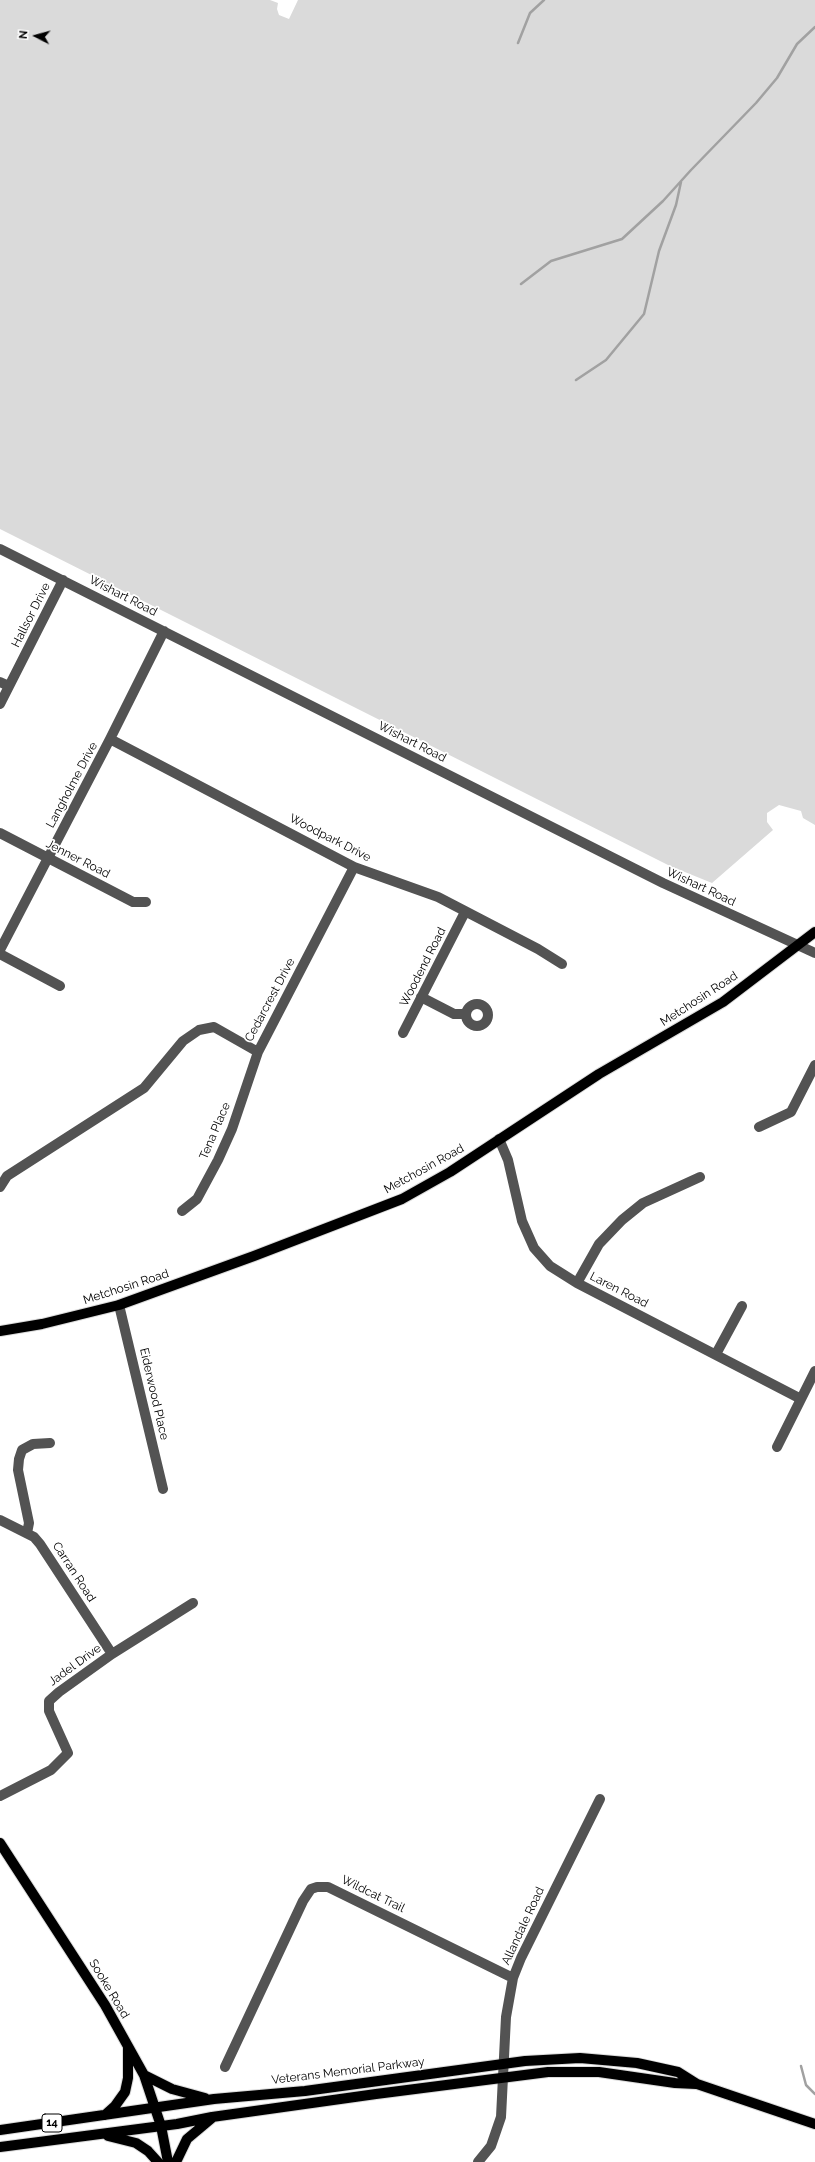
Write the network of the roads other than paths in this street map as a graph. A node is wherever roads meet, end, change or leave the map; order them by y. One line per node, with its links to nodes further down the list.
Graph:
1 (0, 548): 2 (street, Wishart Road)
2 (63, 580): 3 (street, Wishart Road); 4 (street, Hallsor Drive)
3 (164, 631): 6 (street, Langholme Drive); 13 (street, Wishart Road)
4 (5, 684): 5 (street, Hallsor Drive)
5 (0, 704)
6 (110, 739): 8 (street, Langholme Drive); 9 (street, Woodpark Drive)
7 (0, 833): 8 (street, Jenner Road)
8 (48, 858): 10 (street, Jenner Road); 14 (street, Langholme Drive)
9 (354, 867): 11 (street, Woodpark Drive); 22 (street, Cedarcrest Drive)
10 (146, 902)
11 (465, 912): 17 (street, Woodpark Drive); 19 (street, Woodend Road)
12 (815, 932): 13 (main road, Metchosin Road)
13 (798, 944): 15 (street, Wishart Road); 25 (main road, Metchosin Road)
14 (0, 950)
15 (815, 953)
16 (0, 954): 18 (street)
17 (562, 964)
18 (60, 986)
19 (421, 997): 20 (street); 21 (street, Woodend Road)
20 (466, 1014)
21 (403, 1033)
22 (258, 1052): 27 (street, Cedarcrest Drive); 28 (street, Tena Place)
23 (815, 1065): 24 (street)
24 (759, 1127)
25 (499, 1139): 29 (street, Laren Road); 30 (main road, Metchosin Road)
26 (700, 1177): 29 (street)
27 (0, 1187)
28 (182, 1211)
29 (577, 1283): 33 (street, Laren Road)
30 (119, 1305): 32 (main road, Metchosin Road); 38 (street, Eiderwood Place)
31 (742, 1306): 33 (street)
32 (0, 1330)
33 (716, 1354): 35 (street, Laren Road)
34 (815, 1371): 35 (street)
35 (801, 1399): 37 (street)
36 (50, 1443): 40 (street)
37 (777, 1447)
38 (163, 1489)
39 (0, 1520): 40 (street, Carran Road)
40 (27, 1533): 42 (street, Carran Road)
41 (193, 1603): 42 (street, Jadel Drive)
42 (112, 1654): 43 (street, Jadel Drive)
43 (0, 1796)
44 (600, 1799): 46 (street, Allandale Road)
45 (0, 1843): 47 (main road, Sooke Road)
46 (514, 1978): 48 (street, Allandale Road); 49 (street, Wildcat Trail)
47 (128, 2046): 50 (main road, Sooke Road); 55 (main road)
48 (503, 2064): 51 (street, Allandale Road); 52 (main road, Veterans Memorial Parkway); 53 (main road, Veterans Memorial Parkway)
49 (225, 2067)
50 (144, 2075): 53 (main road); 54 (main road, Sooke Road)
51 (503, 2077): 52 (main road, Veterans Memorial Parkway); 56 (main road, Veterans Memorial Parkway); 65 (street, Allandale Road)
52 (697, 2084): 57 (main road, Veterans Memorial Parkway)
53 (214, 2099): 54 (main road, Veterans Memorial Parkway)
54 (156, 2108): 55 (main road, Veterans Memorial Parkway / 14); 58 (main road, Sooke Road)
55 (105, 2115): 59 (main road, Veterans Memorial Parkway / 14)
56 (212, 2117): 58 (main road, Veterans Memorial Parkway); 64 (main road)
57 (815, 2124)
58 (161, 2126): 60 (main road, Veterans Memorial Parkway / 14); 63 (main road, Sooke Road)
59 (0, 2130)
60 (90, 2136): 61 (main road, Veterans Memorial Parkway / 14); 62 (main road)
61 (0, 2147)
62 (158, 2162)
63 (168, 2162)
64 (176, 2162)
65 (478, 2162)

